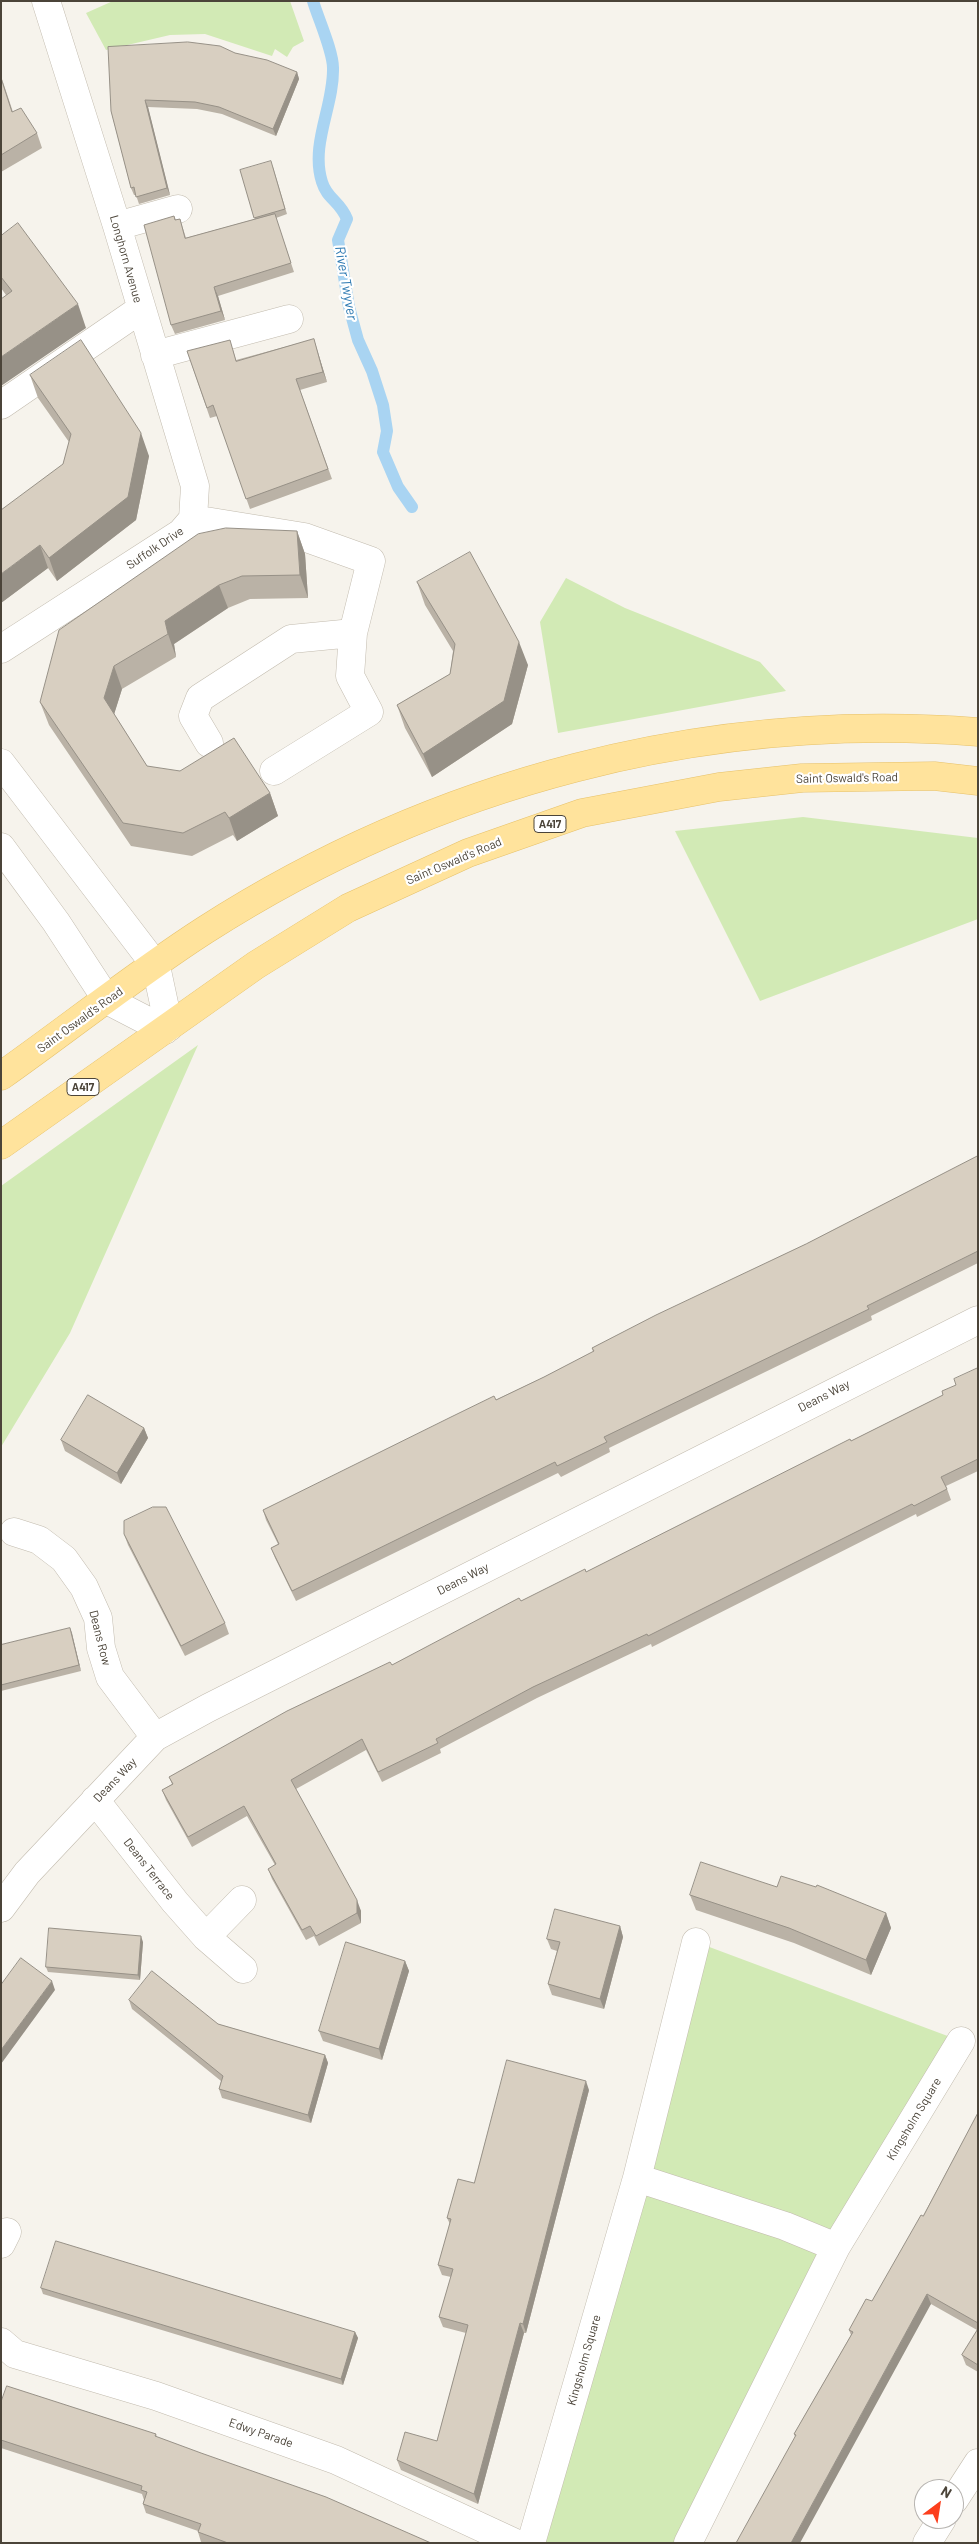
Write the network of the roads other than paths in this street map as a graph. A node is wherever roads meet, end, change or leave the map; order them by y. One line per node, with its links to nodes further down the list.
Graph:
1 (46, 1): 3 (street, Longhorn Avenue)
2 (178, 209): 3 (street)
3 (117, 226): 4 (street, Longhorn Avenue)
4 (141, 309): 6 (street, Longhorn Avenue); 7 (street)
5 (289, 319): 6 (street)
6 (155, 355): 8 (street, Longhorn Avenue)
7 (1, 405)
8 (193, 520): 9 (street, Suffolk Drive); 10 (street, Suffolk Drive)
9 (353, 633): 12 (street); 14 (street)
10 (1, 649)
11 (978, 732): 17 (main road, Saint Oswald's Road)
12 (209, 743)
13 (1, 763): 17 (street)
14 (274, 771)
15 (978, 781): 19 (main road, Saint Oswald's Road / A417)
16 (1, 847): 18 (street)
17 (156, 966): 18 (main road, Saint Oswald's Road); 19 (street)
18 (108, 1000): 19 (street); 20 (main road, Saint Oswald's Road)
19 (167, 1028): 21 (main road, Saint Oswald's Road / A417)
20 (1, 1076)
21 (1, 1145)
22 (978, 1320): 24 (street, Deans Way)
23 (14, 1532): 24 (street, Deans Row)
24 (155, 1737): 25 (street, Deans Way)
25 (95, 1800): 27 (street, Deans Way); 28 (street, Deans Terrace)
26 (242, 1900): 28 (street)
27 (1, 1908)
28 (206, 1937): 30 (street, Deans Terrace)
29 (696, 1942): 32 (street, Kingsholm Square)
30 (243, 1969)
31 (961, 2041): 33 (street, Kingsholm Square)
32 (637, 2178): 33 (street); 39 (street, Kingsholm Square)
33 (836, 2248): 40 (street, Kingsholm Square)
34 (1, 2342): 38 (street, Edwy Parade)
35 (978, 2462): 36 (street)
36 (964, 2484)
37 (936, 2529): 41 (street)
38 (515, 2543)
39 (531, 2543)
40 (688, 2543)
41 (927, 2543)

